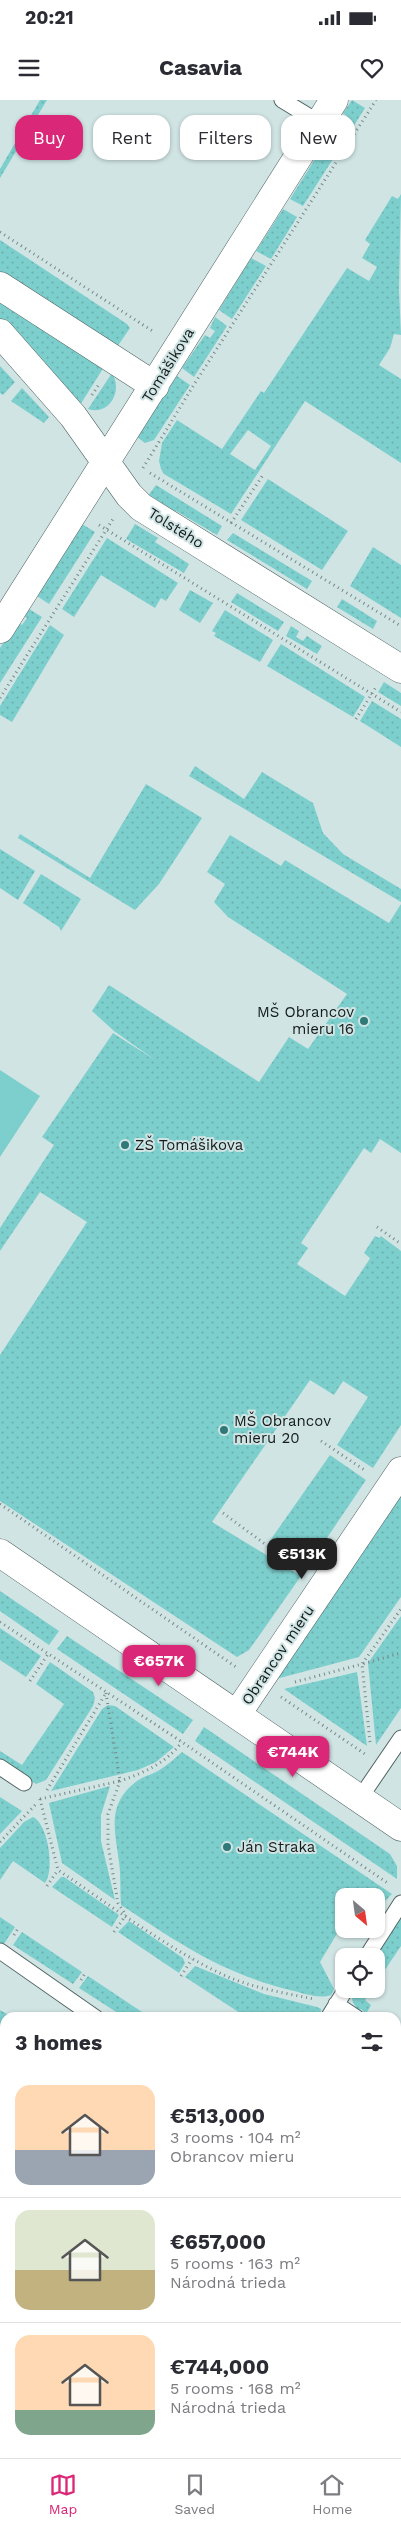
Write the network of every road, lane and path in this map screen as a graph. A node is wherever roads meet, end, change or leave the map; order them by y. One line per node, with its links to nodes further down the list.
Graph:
1 (282, 100): 4 (lane)
2 (334, 100): 5 (street, Tomášikova)
3 (376, 100): 13 (path)
4 (306, 115)
5 (325, 115)
6 (297, 160): 11 (street, Tomášikova)
7 (0, 232): 10 (path)
8 (0, 286): 11 (street)
9 (0, 334): 12 (street, Tolstého)
10 (161, 337)
11 (154, 386): 12 (street, Tomášikova)
12 (106, 464): 15 (street, Tolstého); 16 (street, Tomášikova)
13 (143, 469): 15 (path); 17 (path)
14 (263, 475): 17 (path)
15 (129, 495): 18 (path); 19 (street, Tolstého)
16 (77, 510): 18 (path); 21 (street, Tomášikova)
17 (232, 523): 19 (path); 20 (path)
18 (106, 530): 23 (path); 24 (path)
19 (214, 552): 22 (street, Tolstého)
20 (401, 626)
21 (0, 629)
22 (398, 668): 23 (path)
23 (372, 694): 25 (path); 26 (path)
24 (0, 698)
25 (401, 712)
26 (356, 719)
27 (377, 1227): 28 (path)
28 (401, 1244)
29 (321, 1440): 30 (path)
30 (357, 1466)
31 (401, 1471): 46 (street, Obrancov mieru)
32 (0, 1504): 41 (path)
33 (223, 1513): 35 (path)
34 (0, 1553): 46 (street)
35 (307, 1575)
36 (401, 1609): 40 (path)
37 (0, 1622): 39 (path)
38 (401, 1653): 40 (path)
39 (48, 1654): 42 (path); 44 (path)
40 (362, 1664): 43 (path); 49 (path)
41 (243, 1671)
42 (30, 1681)
43 (288, 1684)
44 (106, 1692): 48 (path); 51 (path); 54 (path)
45 (281, 1697): 49 (path)
46 (237, 1714): 53 (street)
47 (401, 1738): 49 (lane)
48 (182, 1742): 51 (path); 59 (path)
49 (377, 1762): 53 (lane)
50 (0, 1767): 52 (lane)
51 (120, 1781): 54 (path); 61 (path)
52 (24, 1782): 54 (path)
53 (360, 1798): 55 (street)
54 (40, 1799): 56 (path); 57 (path)
55 (401, 1827)
56 (0, 1842)
57 (58, 1870): 58 (path); 61 (path)
58 (47, 1886)
59 (393, 1887)
60 (401, 1903): 63 (lane)
61 (126, 1915): 62 (path); 65 (path)
62 (114, 1932)
63 (372, 1948)
64 (0, 1951): 69 (lane)
65 (192, 1959): 66 (path); 68 (path)
66 (181, 1976)
67 (340, 1998): 68 (lane)
68 (336, 2004): 70 (lane); 71 (lane)
69 (87, 2012)
70 (331, 2012)
71 (348, 2012)

